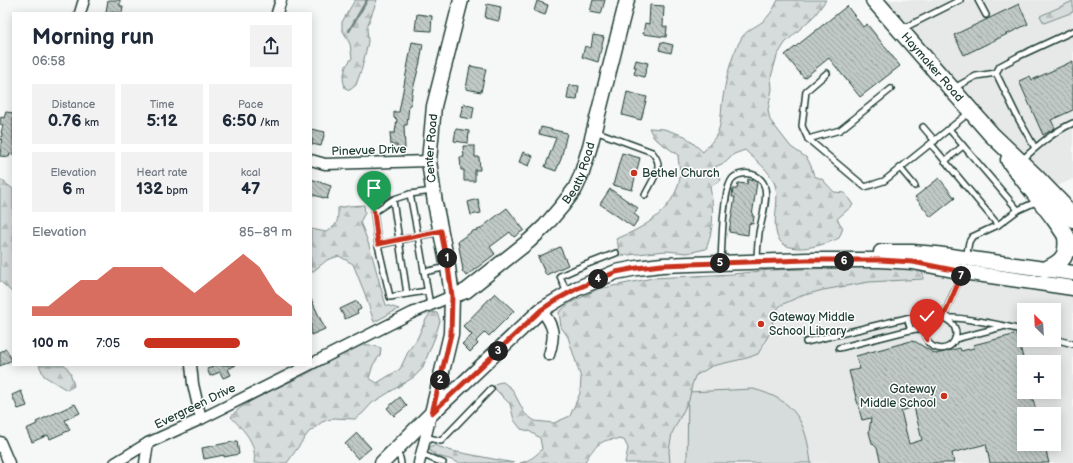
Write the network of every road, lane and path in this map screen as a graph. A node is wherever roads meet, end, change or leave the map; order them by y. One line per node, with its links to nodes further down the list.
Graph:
1 (84, 0): 8 (street)
2 (281, 0): 9 (street)
3 (461, 0): 28 (main road, Center Road)
4 (627, 0): 21 (main road, Beatty Road)
5 (874, 0): 11 (main road, Haymaker Road)
6 (960, 0): 11 (lane)
7 (978, 0): 10 (lane)
8 (80, 12)
9 (277, 12)
10 (986, 15)
11 (899, 30): 16 (main road, Haymaker Road)
12 (1073, 31): 14 (lane)
13 (827, 72): 23 (lane)
14 (996, 73): 16 (lane); 26 (lane)
15 (891, 89): 23 (lane)
16 (951, 89): 17 (main road, Haymaker Road)
17 (971, 111): 20 (lane); 22 (main road, Haymaker Road)
18 (1073, 124): 26 (lane)
19 (923, 127): 24 (lane)
20 (948, 129): 24 (lane); 25 (lane)
21 (594, 130): 35 (lane); 58 (main road, Beatty Road)
22 (991, 134): 30 (main road, Haymaker Road); 37 (main road, Haymaker Road)
23 (808, 139): 31 (lane)
24 (933, 142): 29 (lane); 31 (lane)
25 (963, 146): 29 (lane); 38 (lane)
26 (1035, 148): 30 (lane)
27 (312, 160): 28 (street, Pinevue Drive)
28 (429, 161): 33 (main road, Center Road)
29 (945, 161): 40 (lane)
30 (1020, 162): 39 (main road, Haymaker Road)
31 (900, 168): 32 (lane)
32 (916, 186)
33 (433, 191): 34 (lane); 41 (main road, Center Road)
34 (410, 194): 36 (lane); 42 (lane)
35 (645, 196)
36 (393, 200): 43 (lane); 45 (lane)
37 (1039, 200): 38 (lane); 44 (main road, Haymaker Road)
38 (1018, 210): 40 (lane)
39 (1071, 212)
40 (998, 225): 49 (lane)
41 (441, 231): 42 (lane); 50 (main road, Center Road)
42 (418, 236): 43 (lane); 52 (lane)
43 (399, 240): 45 (lane); 56 (lane)
44 (1070, 242): 51 (main road)
45 (378, 244): 56 (lane)
46 (616, 253): 57 (lane)
47 (757, 262): 48 (main road); 48 (lane); 49 (main road)
48 (721, 263): 57 (main road)
49 (964, 265): 51 (main road); 54 (main road); 62 (lane)
50 (448, 267): 52 (lane); 58 (main road, Center Road)
51 (1047, 269): 53 (main road)
52 (424, 272): 55 (lane)
53 (1073, 273)
54 (1073, 288)
55 (427, 291): 56 (lane); 59 (lane)
56 (407, 294)
57 (568, 294): 60 (main road)
58 (452, 296): 59 (street, Evergreen Drive); 77 (main road, Center Road)
59 (430, 305): 73 (street, Evergreen Drive)
60 (541, 310): 72 (street); 77 (main road)
61 (907, 318): 62 (lane); 65 (lane); 69 (lane)
62 (941, 318): 63 (lane); 66 (lane); 67 (lane)
63 (1006, 326): 64 (lane); 67 (lane)
64 (1017, 329)
65 (911, 330): 66 (lane); 71 (lane)
66 (926, 330): 67 (lane)
67 (955, 339)
68 (1061, 341): 70 (lane)
69 (806, 342)
70 (1073, 344)
71 (839, 348)
72 (549, 355)
73 (312, 363)
74 (191, 366): 78 (street)
75 (306, 366): 78 (street, Evergreen Drive)
76 (491, 389): 79 (lane)
77 (432, 413): 79 (street, Center Road); 82 (main road)
78 (201, 419): 81 (street, Evergreen Drive)
79 (425, 437): 83 (street, Center Road)
80 (0, 442): 84 (street)
81 (148, 443): 85 (street, Evergreen Drive); 86 (street)
82 (395, 450): 87 (main road); 88 (lane)
83 (420, 459): 89 (lane)
84 (9, 463)
85 (116, 463)
86 (145, 463)
87 (382, 463)
88 (401, 463)
89 (443, 463)

